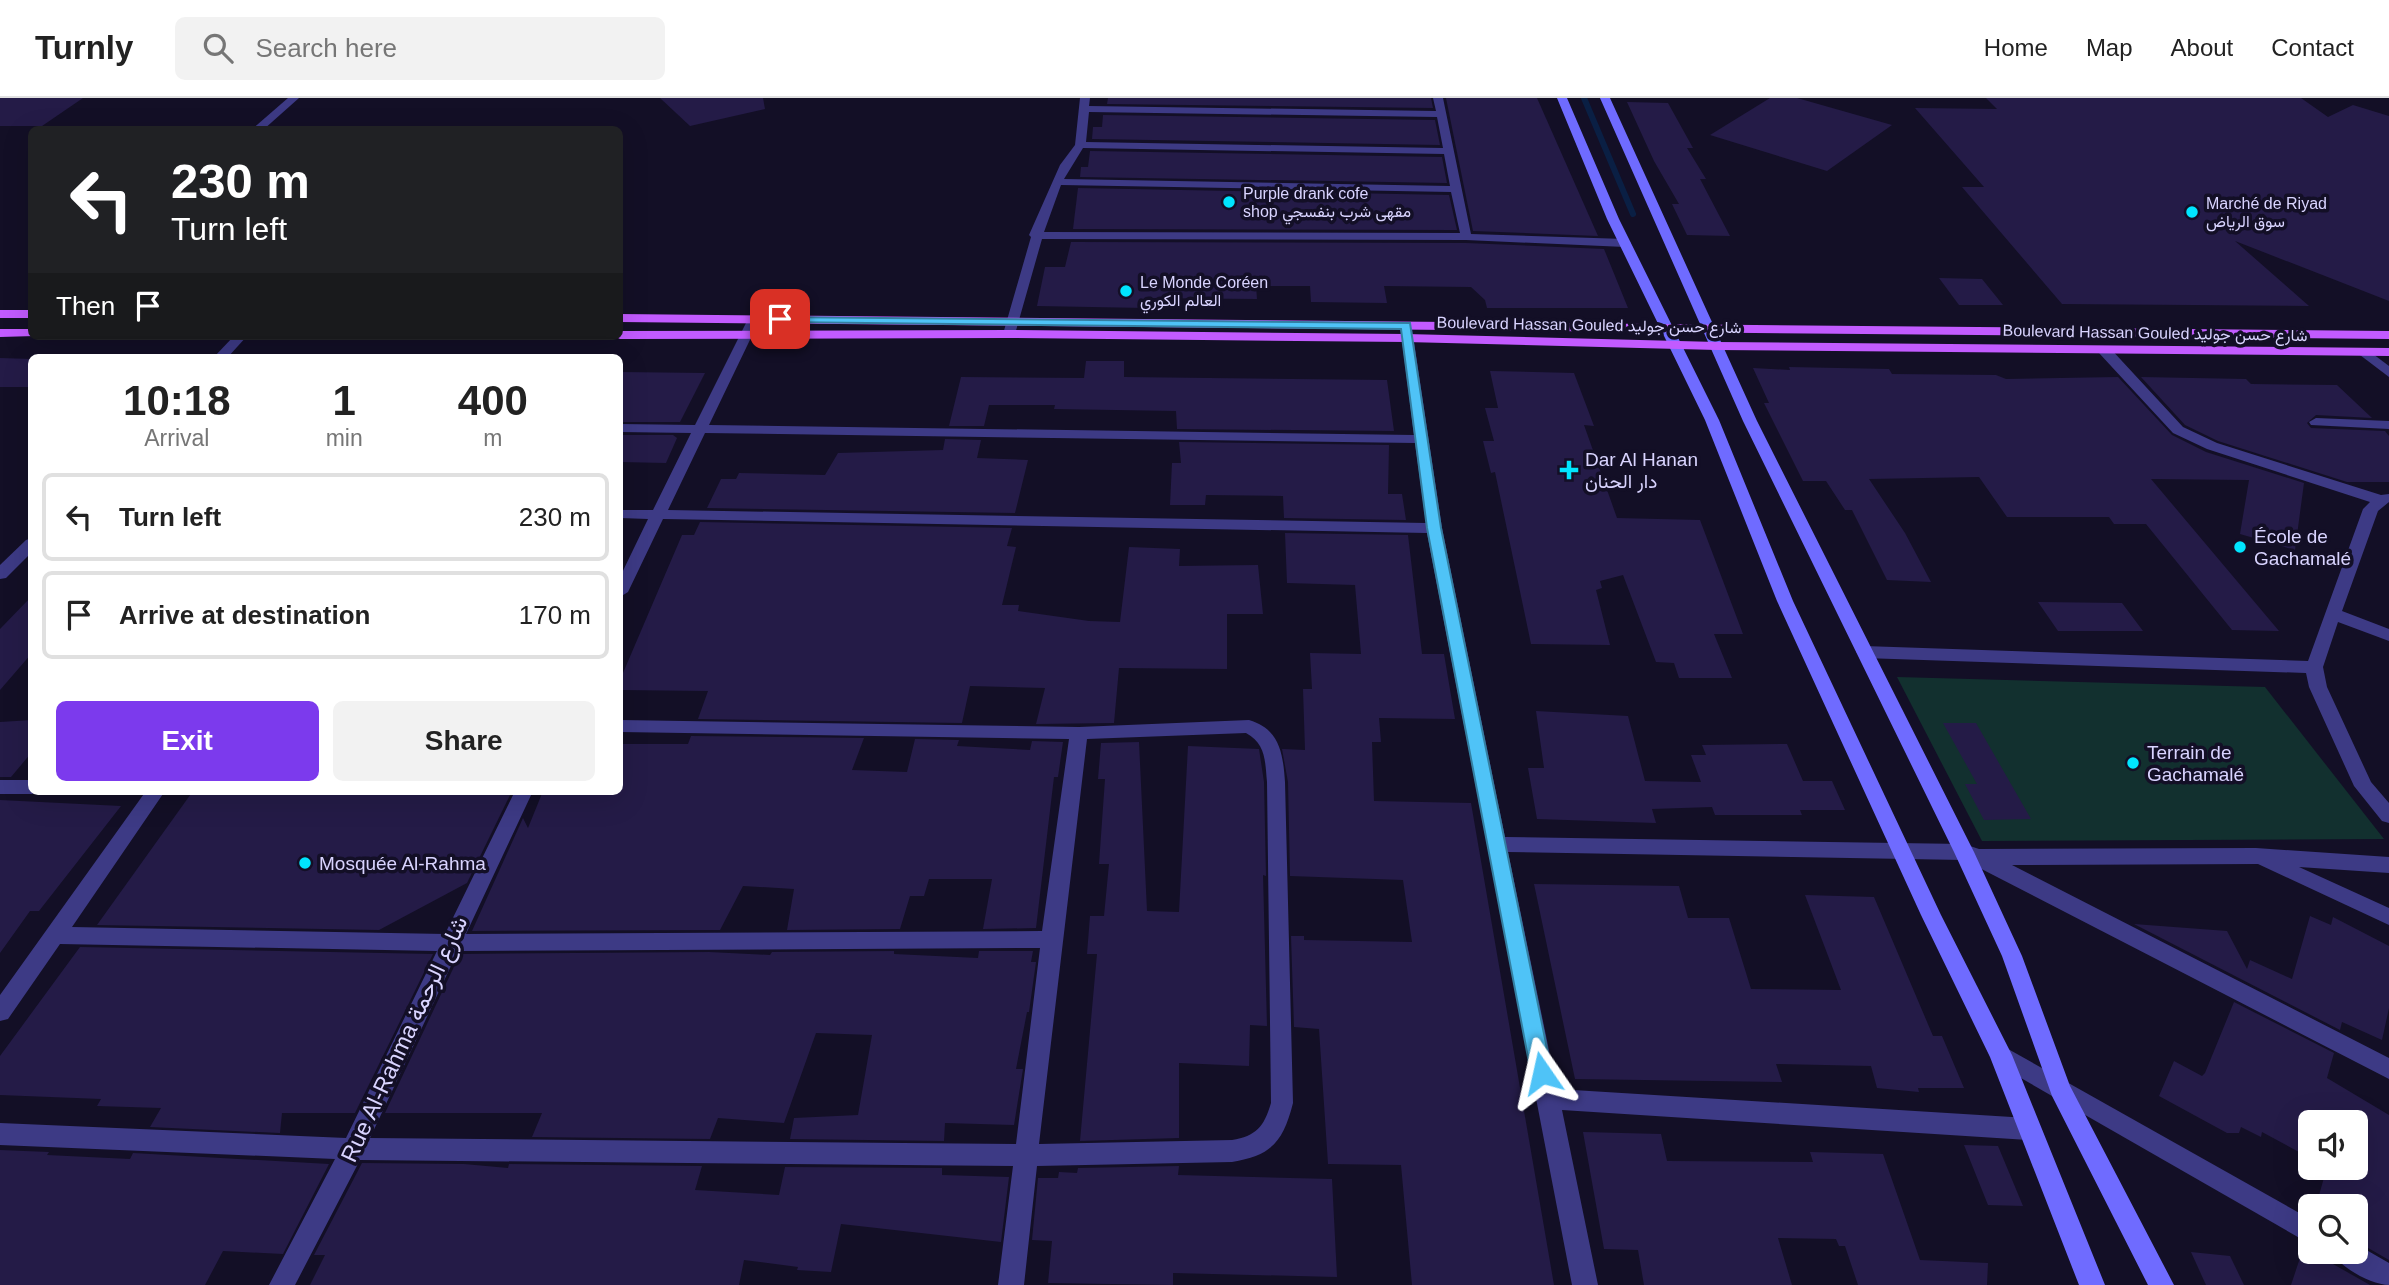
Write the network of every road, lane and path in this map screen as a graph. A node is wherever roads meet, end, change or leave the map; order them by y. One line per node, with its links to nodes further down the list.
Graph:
1 (294, 98): 7 (street)
2 (1437, 98): 6 (street)
3 (1562, 98): 14 (main road)
4 (1605, 98): 29 (main road)
5 (1084, 104): 6 (street); 8 (street)
6 (1440, 114): 9 (street)
7 (261, 126)
8 (1080, 145): 9 (street); 10 (street)
9 (1449, 151): 11 (street)
10 (1058, 182): 11 (street); 12 (street)
11 (1457, 189): 13 (street)
12 (1035, 235): 13 (street); 19 (street)
13 (1466, 237): 14 (street)
14 (1625, 243): 28 (main road)
15 (28, 313): 16 (main road)
16 (0, 314)
17 (623, 318): 18 (main road, Boulevard Hassan Gouled شارع حسن جوليد)
18 (754, 319): 19 (main road, Boulevard Hassan Gouled شارع حسن جوليد); 26 (street)
19 (1014, 320): 20 (main road, Boulevard Hassan Gouled شارع حسن جوليد); 24 (street)
20 (1406, 331): 24 (main road, Boulevard Hassan Gouled شارع حسن جوليد); 28 (main road, Boulevard Hassan Gouled شارع حسن جوليد); 41 (street)
21 (1900, 331): 27 (main road, Boulevard Hassan Gouled شارع حسن جوليد); 29 (main road, Boulevard Hassan Gouled شارع حسن جوليد); 31 (main road)
22 (0, 332): 23 (main road)
23 (28, 333)
24 (1009, 334): 26 (main road, Boulevard Hassan Gouled شارع حسن جوليد)
25 (623, 335): 26 (main road, Boulevard Hassan Gouled شارع حسن جوليد)
26 (744, 335): 40 (street)
27 (2389, 335)
28 (1671, 337): 29 (main road, Boulevard Hassan Gouled شارع حسن جوليد); 29 (main road, Boulevard Hassan Gouled شارع حسن جوليد); 63 (main road)
29 (1713, 337): 31 (main road, Boulevard Hassan Gouled شارع حسن جوليد); 51 (main road)
30 (238, 340): 35 (street)
31 (1910, 348): 32 (main road, Boulevard Hassan Gouled شارع حسن جوليد)
32 (2104, 350): 33 (main road, Boulevard Hassan Gouled شارع حسن جوليد); 42 (street)
33 (2365, 352): 34 (main road, Boulevard Hassan Gouled شارع حسن جوليد); 36 (street)
34 (2389, 352)
35 (224, 354)
36 (2389, 373)
37 (2316, 422): 38 (street)
38 (2389, 425)
39 (623, 428): 40 (street)
40 (699, 429): 41 (street); 44 (street)
41 (1423, 439): 45 (street)
42 (2385, 499): 49 (street)
43 (623, 514): 44 (street)
44 (656, 515): 45 (street); 48 (street)
45 (1434, 528): 62 (street)
46 (28, 547): 47 (street)
47 (0, 574)
48 (623, 586)
49 (2333, 614): 50 (street); 52 (street)
50 (2389, 635)
51 (1864, 652): 52 (street); 64 (main road)
52 (2314, 667): 55 (street)
53 (623, 726): 54 (street)
54 (1079, 733): 69 (street); 79 (street)
55 (2363, 786): 60 (street); 61 (street)
56 (0, 787): 57 (street)
57 (28, 787)
58 (153, 795): 68 (street)
59 (522, 795): 70 (street, Rue Al-Rahma شارع الرحمة)
60 (2389, 797)
61 (2389, 816)
62 (1496, 844): 63 (street); 75 (street)
63 (1900, 850): 64 (street); 72 (main road)
64 (1972, 854): 65 (street); 73 (street); 74 (main road)
65 (2256, 856): 66 (street); 67 (street)
66 (2389, 865)
67 (2389, 918)
68 (55, 935): 70 (street); 71 (street)
69 (1051, 939): 70 (street); 79 (street)
70 (449, 943): 78 (street, Rue Al-Rahma شارع الرحمة)
71 (0, 1012)
72 (2001, 1055): 74 (street); 76 (main road)
73 (2389, 1069)
74 (2060, 1089): 80 (street); 87 (main road)
75 (1547, 1099): 76 (street); 85 (street)
76 (2028, 1129): 86 (main road)
77 (0, 1134): 78 (street)
78 (352, 1149): 79 (street); 83 (street, Rue Al-Rahma شارع الرحمة)
79 (1026, 1156): 84 (street)
80 (2298, 1225)
81 (2366, 1264): 82 (street)
82 (2389, 1277)
83 (282, 1285)
84 (1011, 1285)
85 (1585, 1285)
86 (2092, 1285)
87 (2161, 1285)

